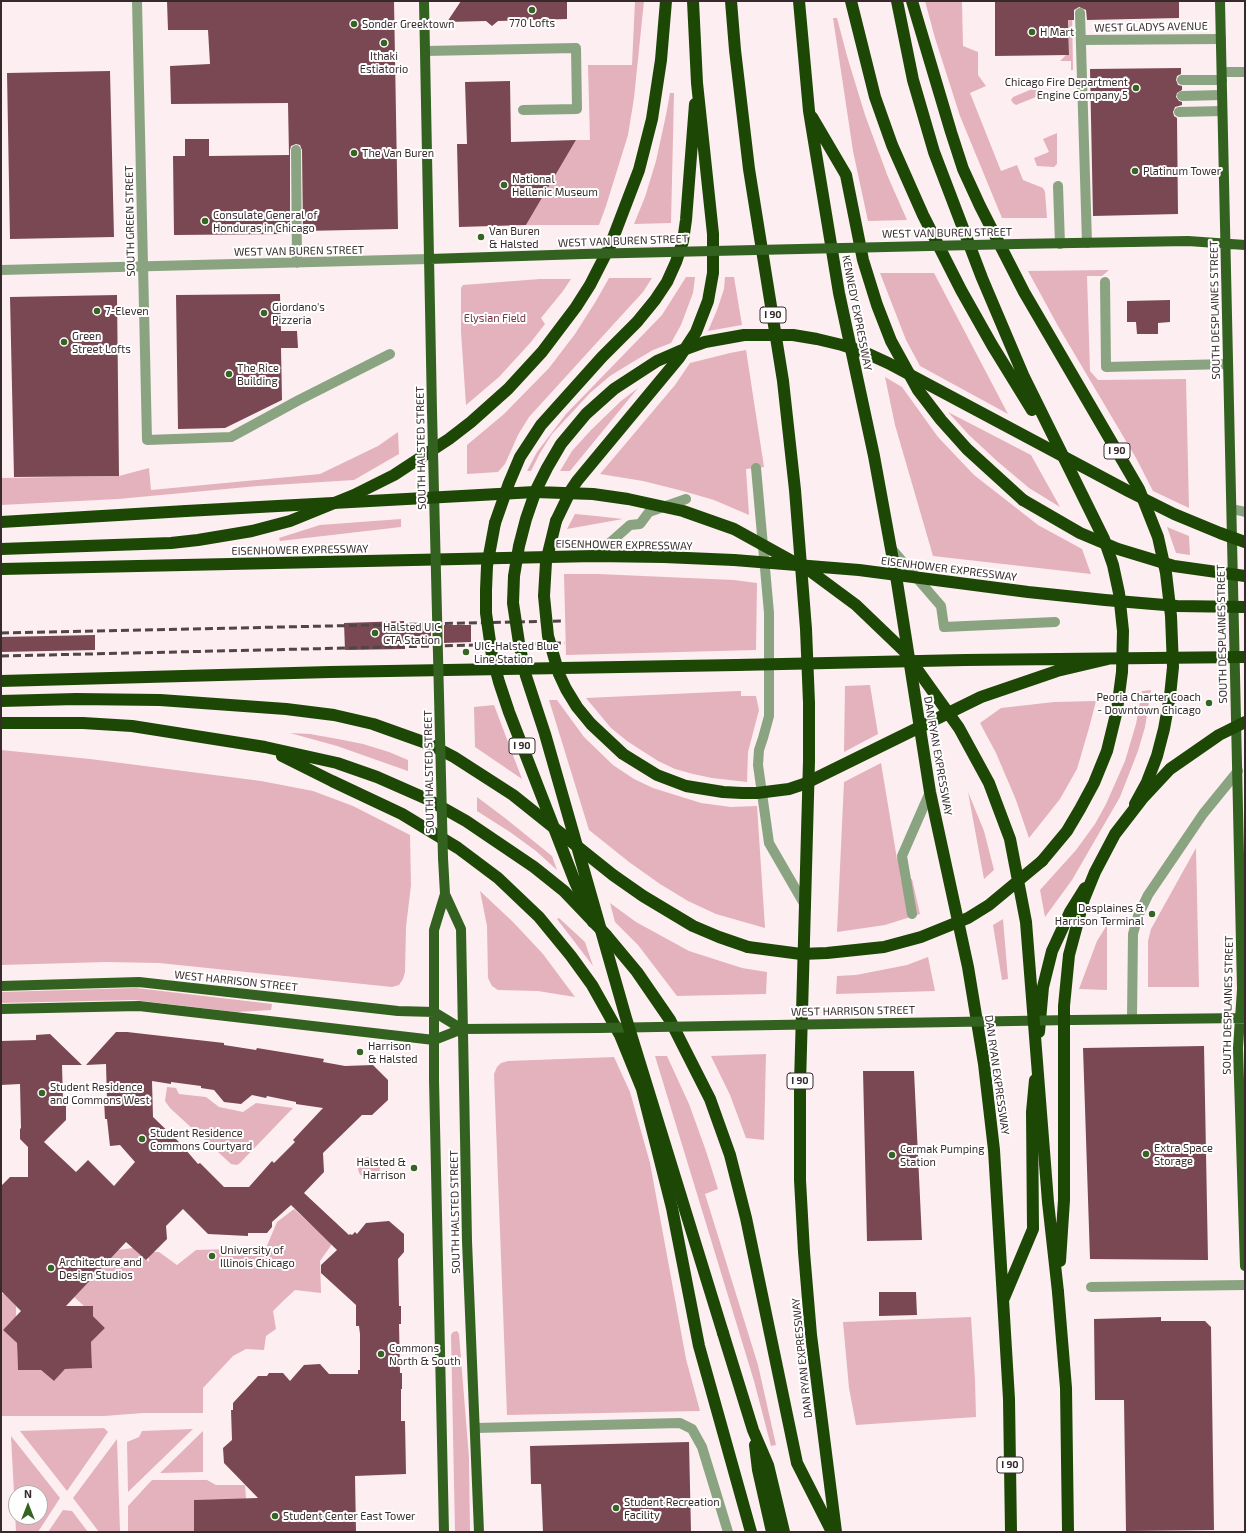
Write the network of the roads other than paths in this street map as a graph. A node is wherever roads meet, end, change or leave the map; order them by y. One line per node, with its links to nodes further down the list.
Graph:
1 (137, 1): 33 (street, SOUTH GREEN STREET)
2 (424, 1): 14 (main road, SOUTH HALSTED STREET)
3 (666, 1): 46 (highway)
4 (693, 1): 18 (highway, I 90)
5 (731, 1): 63 (highway, DAN RYAN EXPRESSWAY / I 90)
6 (798, 1): 22 (highway, KENNEDY EXPRESSWAY / I 90)
7 (851, 1): 39 (highway)
8 (896, 1): 39 (highway)
9 (912, 1): 77 (highway, I 90)
10 (1220, 1): 12 (main road, SOUTH DESPLAINES STREET)
11 (1080, 13): 13 (street)
12 (1221, 39): 13 (street, WEST GLADYS AVENUE); 16 (main road, SOUTH DESPLAINES STREET)
13 (1081, 40): 27 (street)
14 (425, 51): 21 (street); 31 (main road, SOUTH HALSTED STREET)
15 (1245, 72): 16 (street)
16 (1222, 76): 17 (street); 19 (main road, SOUTH DESPLAINES STREET)
17 (1182, 80)
18 (697, 83): 54 (highway, bridge); 65 (highway, I 90, bridge)
19 (1222, 95): 20 (street); 23 (main road, SOUTH DESPLAINES STREET)
20 (1182, 96)
21 (522, 110)
22 (809, 111): 45 (highway, KENNEDY EXPRESSWAY / I 90); 49 (highway, bridge)
23 (1222, 111): 24 (street); 29 (main road, SOUTH DESPLAINES STREET)
24 (1179, 112)
25 (296, 150): 32 (street)
26 (1058, 186): 28 (street)
27 (1087, 243): 28 (main road, WEST VAN BUREN STREET); 29 (main road, WEST VAN BUREN STREET)
28 (1060, 244): 31 (main road, WEST VAN BUREN STREET, bridge)
29 (1225, 244): 30 (main road, WEST VAN BUREN STREET); 37 (main road, SOUTH DESPLAINES STREET)
30 (1245, 245)
31 (429, 259): 32 (street, WEST VAN BUREN STREET); 62 (main road, SOUTH HALSTED STREET, bridge)
32 (297, 263): 33 (street, WEST VAN BUREN STREET)
33 (143, 267): 34 (street, WEST VAN BUREN STREET); 36 (street, SOUTH GREEN STREET)
34 (1, 270)
35 (1105, 282): 37 (street)
36 (390, 354)
37 (1228, 364): 41 (main road, SOUTH DESPLAINES STREET)
38 (756, 468): 63 (street)
39 (1070, 470): 56 (highway, bridge)
40 (686, 499): 47 (street)
41 (1232, 509): 42 (street); 58 (main road, SOUTH DESPLAINES STREET)
42 (1245, 512)
43 (1, 522): 76 (highway, bridge)
44 (1245, 542): 65 (highway, bridge)
45 (890, 547): 51 (street); 52 (highway, KENNEDY EXPRESSWAY / I 90)
46 (1, 549)
47 (595, 556): 48 (highway, EISENHOWER EXPRESSWAY); 50 (highway, EISENHOWER EXPRESSWAY, bridge)
48 (1, 569)
49 (1245, 576)
50 (1245, 607)
51 (1055, 622)
52 (904, 629): 61 (highway, DAN RYAN EXPRESSWAY / I 90)
53 (1245, 657): 54 (highway, bridge)
54 (1108, 659): 55 (highway, bridge)
55 (1, 681)
56 (1, 701)
57 (1, 723): 59 (highway)
58 (1242, 723): 60 (main road, SOUTH DESPLAINES STREET); 76 (highway, bridge)
59 (265, 747): 83 (highway); 86 (highway)
60 (1238, 771): 69 (street); 70 (main road, SOUTH DESPLAINES STREET)
61 (930, 792): 64 (street); 77 (highway, DAN RYAN EXPRESSWAY / I 90)
62 (445, 894): 68 (main road, SOUTH HALSTED STREET); 71 (main road, SOUTH HALSTED STREET)
63 (806, 907): 87 (highway, DAN RYAN EXPRESSWAY / I 90)
64 (912, 914)
65 (609, 958): 79 (highway, I 90, bridge)
66 (1, 986): 68 (main road, WEST HARRISON STREET)
67 (1, 1009): 72 (main road, WEST HARRISON STREET)
68 (434, 1012): 71 (main road, WEST HARRISON STREET); 72 (main road, SOUTH HALSTED STREET)
69 (1132, 1018): 70 (main road, WEST HARRISON STREET); 71 (main road, WEST HARRISON STREET, bridge)
70 (1242, 1018): 73 (main road, SOUTH DESPLAINES STREET)
71 (462, 1029): 72 (main road, WEST HARRISON STREET); 78 (main road, SOUTH HALSTED STREET)
72 (434, 1040): 80 (main road, SOUTH HALSTED STREET)
73 (1245, 1266)
74 (1245, 1285): 75 (street)
75 (1091, 1287)
76 (1058, 1292): 89 (highway)
77 (1003, 1301): 88 (highway, DAN RYAN EXPRESSWAY / I 90)
78 (476, 1428): 81 (main road, SOUTH HALSTED STREET); 82 (street)
79 (753, 1430): 84 (highway); 85 (highway, I 90)
80 (444, 1532)
81 (479, 1532)
82 (728, 1532)
83 (751, 1532)
84 (772, 1532)
85 (784, 1532)
86 (832, 1532)
87 (836, 1532)
88 (1011, 1532)
89 (1068, 1532)

